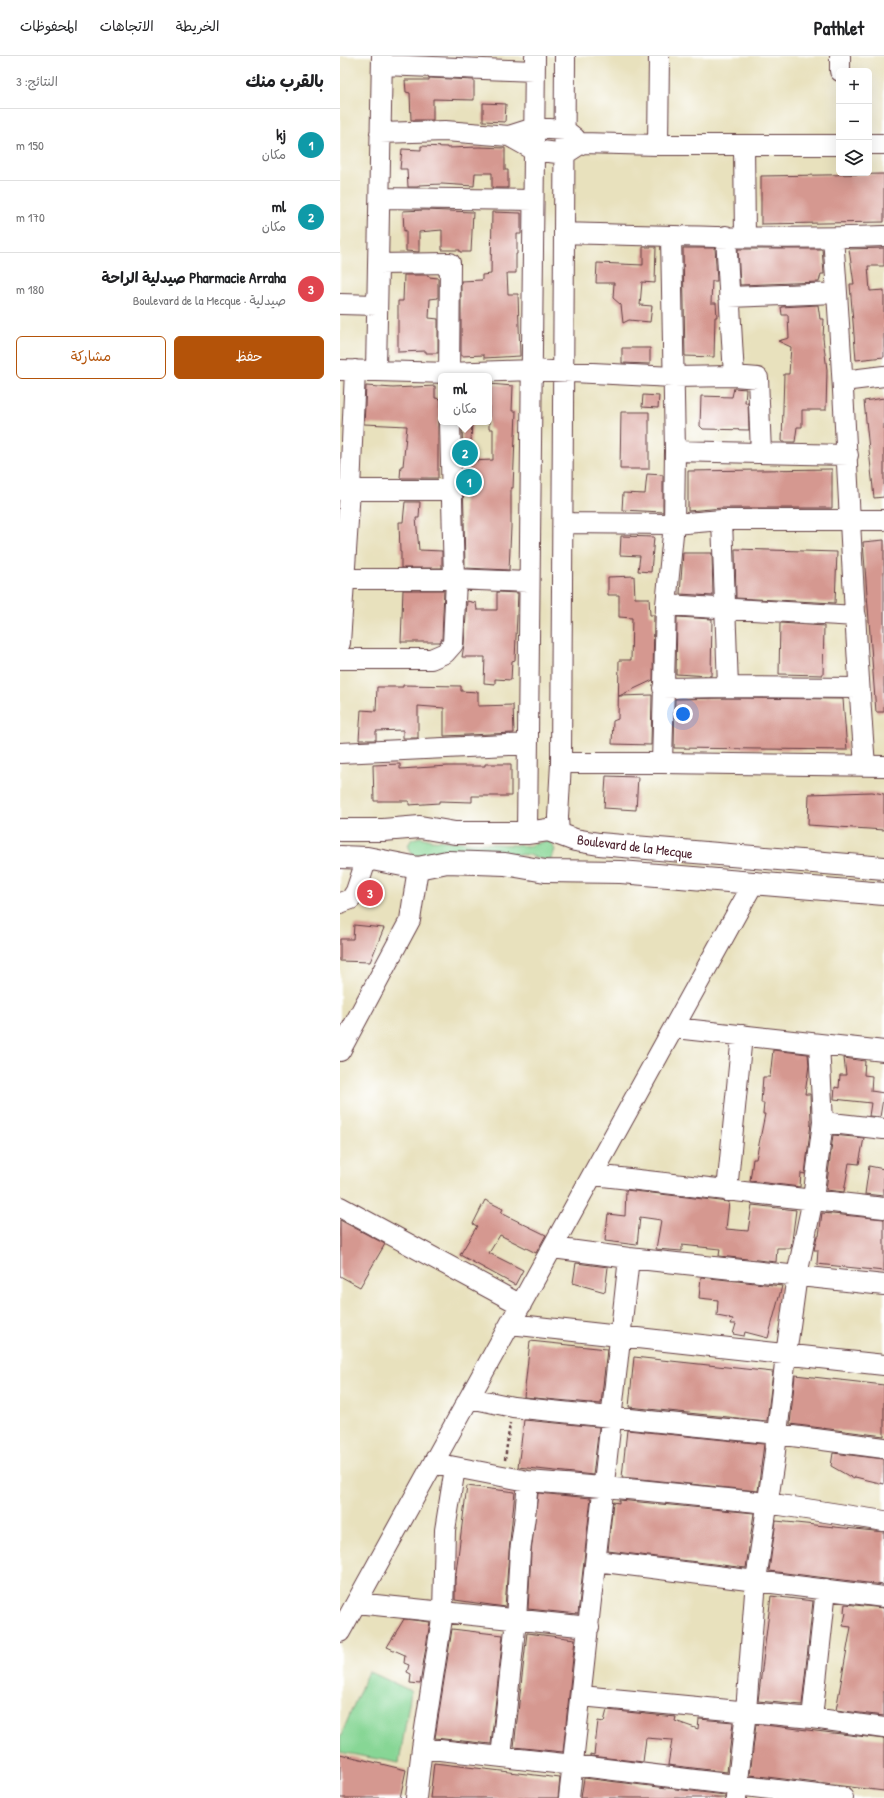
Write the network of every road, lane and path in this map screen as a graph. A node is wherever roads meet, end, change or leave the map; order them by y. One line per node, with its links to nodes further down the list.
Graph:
1 (565, 56): 9 (street)
2 (659, 56): 15 (street)
3 (826, 56): 4 (street)
4 (840, 56): 7 (street)
5 (382, 61): 6 (street); 10 (street)
6 (534, 64): 8 (street)
7 (840, 68)
8 (534, 128): 9 (street); 11 (street); 18 (street)
9 (565, 130): 12 (street); 19 (street)
10 (380, 132): 11 (street); 20 (street)
11 (509, 136): 18 (street)
12 (582, 143): 15 (street); 19 (street)
13 (872, 144): 14 (street)
14 (884, 144)
15 (658, 145): 16 (street)
16 (744, 145): 17 (street); 24 (street)
17 (836, 145)
18 (534, 150): 19 (street); 21 (street)
19 (565, 154): 22 (street)
20 (380, 198): 21 (street); 27 (street)
21 (533, 200): 34 (street)
22 (564, 233): 23 (street); 35 (street)
23 (671, 236): 24 (street); 41 (street)
24 (735, 236): 26 (street); 29 (street)
25 (884, 236): 26 (street)
26 (833, 238): 28 (street)
27 (378, 264): 31 (street); 37 (street)
28 (837, 294): 29 (street); 42 (street)
29 (729, 297): 39 (street)
30 (340, 304): 31 (street)
31 (377, 305): 33 (street)
32 (347, 370): 33 (street); 47 (street)
33 (376, 370): 36 (street)
34 (532, 370): 35 (street); 38 (street); 56 (street)
35 (563, 372): 41 (street); 52 (street)
36 (438, 373)
37 (449, 373)
38 (470, 373)
39 (734, 376): 41 (street); 45 (street)
40 (884, 376): 42 (street)
41 (673, 377): 44 (street)
42 (843, 381): 46 (street)
43 (450, 425): 48 (street)
44 (675, 451): 45 (street); 53 (street)
45 (761, 453): 46 (street)
46 (848, 454): 50 (street)
47 (345, 490): 48 (street); 54 (street)
48 (451, 490): 55 (street)
49 (722, 520): 50 (street); 53 (street); 58 (street)
50 (851, 520): 51 (street); 59 (street)
51 (884, 520)
52 (562, 523): 53 (street); 67 (street)
53 (674, 524): 57 (street)
54 (342, 579): 55 (street); 60 (street)
55 (455, 579): 56 (street); 61 (street)
56 (530, 582): 65 (street)
57 (666, 605): 58 (street); 63 (street)
58 (726, 608): 59 (street); 62 (street)
59 (856, 616): 64 (street)
60 (340, 643)
61 (340, 659)
62 (728, 687): 63 (street); 64 (street)
63 (663, 688): 68 (street)
64 (859, 688): 69 (street)
65 (528, 744): 66 (street); 72 (street)
66 (340, 753)
67 (561, 763): 68 (street); 73 (street)
68 (662, 763): 69 (street)
69 (874, 766)
70 (413, 828): 71 (main road, Boulevard de la Mecque); 72 (main road, Boulevard de la Mecque); 76 (main road)
71 (340, 830)
72 (527, 833): 73 (main road, Boulevard de la Mecque)
73 (559, 835): 77 (main road, Boulevard de la Mecque); 78 (main road)
74 (340, 857): 75 (main road, Boulevard de la Mecque)
75 (367, 858): 76 (main road, Boulevard de la Mecque); 81 (street)
76 (414, 867): 78 (main road, Boulevard de la Mecque); 83 (street)
77 (884, 868)
78 (545, 871): 79 (main road, Boulevard de la Mecque)
79 (754, 882): 80 (main road, Boulevard de la Mecque); 82 (street)
80 (884, 894)
81 (340, 903)
82 (675, 1028): 84 (street); 90 (street)
83 (346, 1029): 86 (street)
84 (742, 1035): 85 (street); 91 (street)
85 (819, 1044): 87 (street); 88 (street)
86 (340, 1051)
87 (884, 1051)
88 (823, 1122): 89 (street); 92 (street)
89 (884, 1129)
90 (594, 1175): 91 (street); 95 (street)
91 (726, 1191): 92 (street)
92 (813, 1199): 94 (street); 97 (street)
93 (340, 1207): 99 (street)
94 (884, 1208)
95 (553, 1248): 96 (street); 99 (street)
96 (629, 1258): 97 (street); 101 (street)
97 (797, 1275): 98 (street); 102 (street)
98 (884, 1285)
99 (521, 1305): 100 (street)
100 (510, 1324): 101 (street); 104 (street)
101 (621, 1336): 102 (street); 106 (street)
102 (786, 1355): 103 (street); 107 (street)
103 (884, 1365)
104 (470, 1398): 105 (street); 109 (street)
105 (513, 1407): 106 (street); 111 (path)
106 (612, 1417): 107 (street); 113 (street)
107 (777, 1434): 108 (street); 114 (street)
108 (884, 1448)
109 (434, 1463): 110 (street); 120 (street)
110 (455, 1468): 111 (street); 121 (street)
111 (502, 1476): 112 (street)
112 (528, 1481): 113 (street); 122 (street)
113 (604, 1488): 114 (street); 116 (street)
114 (767, 1503): 115 (street); 117 (street)
115 (884, 1521)
116 (596, 1561): 117 (street); 123 (street)
117 (756, 1580): 118 (street); 126 (street)
118 (826, 1589): 119 (street); 127 (street)
119 (884, 1597)
120 (356, 1604): 121 (street); 124 (street)
121 (443, 1612): 122 (street); 129 (street)
122 (516, 1620): 123 (street); 130 (street)
123 (589, 1627): 125 (street)
124 (340, 1632)
125 (581, 1696): 126 (street); 131 (street)
126 (746, 1711): 127 (street); 132 (street)
127 (812, 1718): 128 (street)
128 (884, 1728)
129 (422, 1748): 130 (street); 133 (street)
130 (501, 1757): 131 (street)
131 (573, 1765): 132 (street); 134 (street)
132 (737, 1792): 135 (street)
133 (416, 1798)
134 (569, 1798)
135 (843, 1798)

